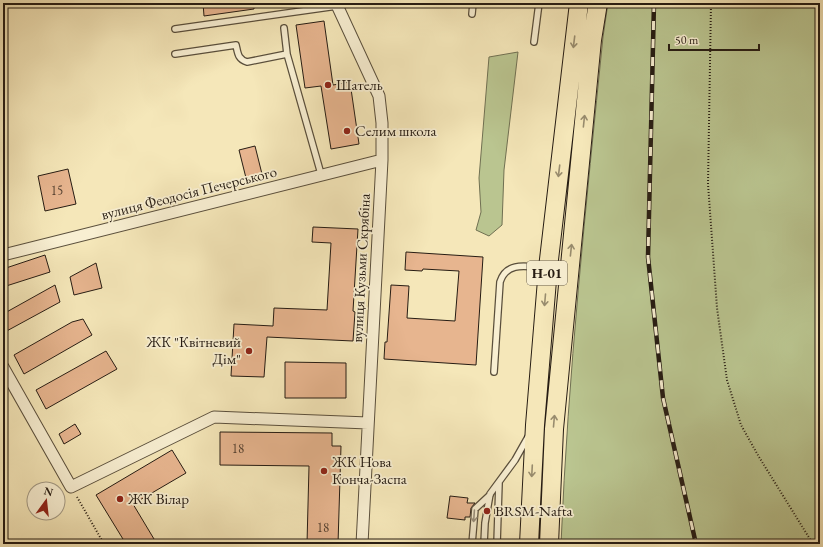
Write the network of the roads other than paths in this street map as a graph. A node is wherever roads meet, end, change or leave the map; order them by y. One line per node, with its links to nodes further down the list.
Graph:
1 (473, 3): 6 (lane)
2 (539, 3): 9 (lane)
3 (579, 3): 15 (main road, Н-01, one-way to 15)
4 (598, 3): 27 (main road, Н-01, one-way to 4)
5 (336, 4): 8 (lane); 12 (street, вулиця Кузьми Скрябіна)
6 (472, 14)
7 (284, 28): 11 (lane)
8 (175, 29)
9 (534, 42)
10 (175, 54): 11 (lane)
11 (286, 54): 13 (lane)
12 (382, 160): 13 (street, вулиця Феодосія Печерського); 18 (street, вулиця Кузьми Скрябіна)
13 (321, 174): 14 (street, вулиця Феодосія Печерського)
14 (3, 255)
15 (548, 268): 17 (lane); 19 (main road, Н-01, one-way to 19)
16 (3, 367): 18 (street)
17 (494, 372)
18 (368, 423): 22 (street, вулиця Кузьми Скрябіна)
19 (535, 425): 20 (lane); 26 (main road, Н-01, one-way to 26)
20 (499, 482): 21 (lane); 25 (lane)
21 (490, 494): 23 (lane, one-way to 23); 24 (lane)
22 (362, 544)
23 (472, 544)
24 (484, 544)
25 (497, 544)
26 (529, 544)
27 (549, 544)

